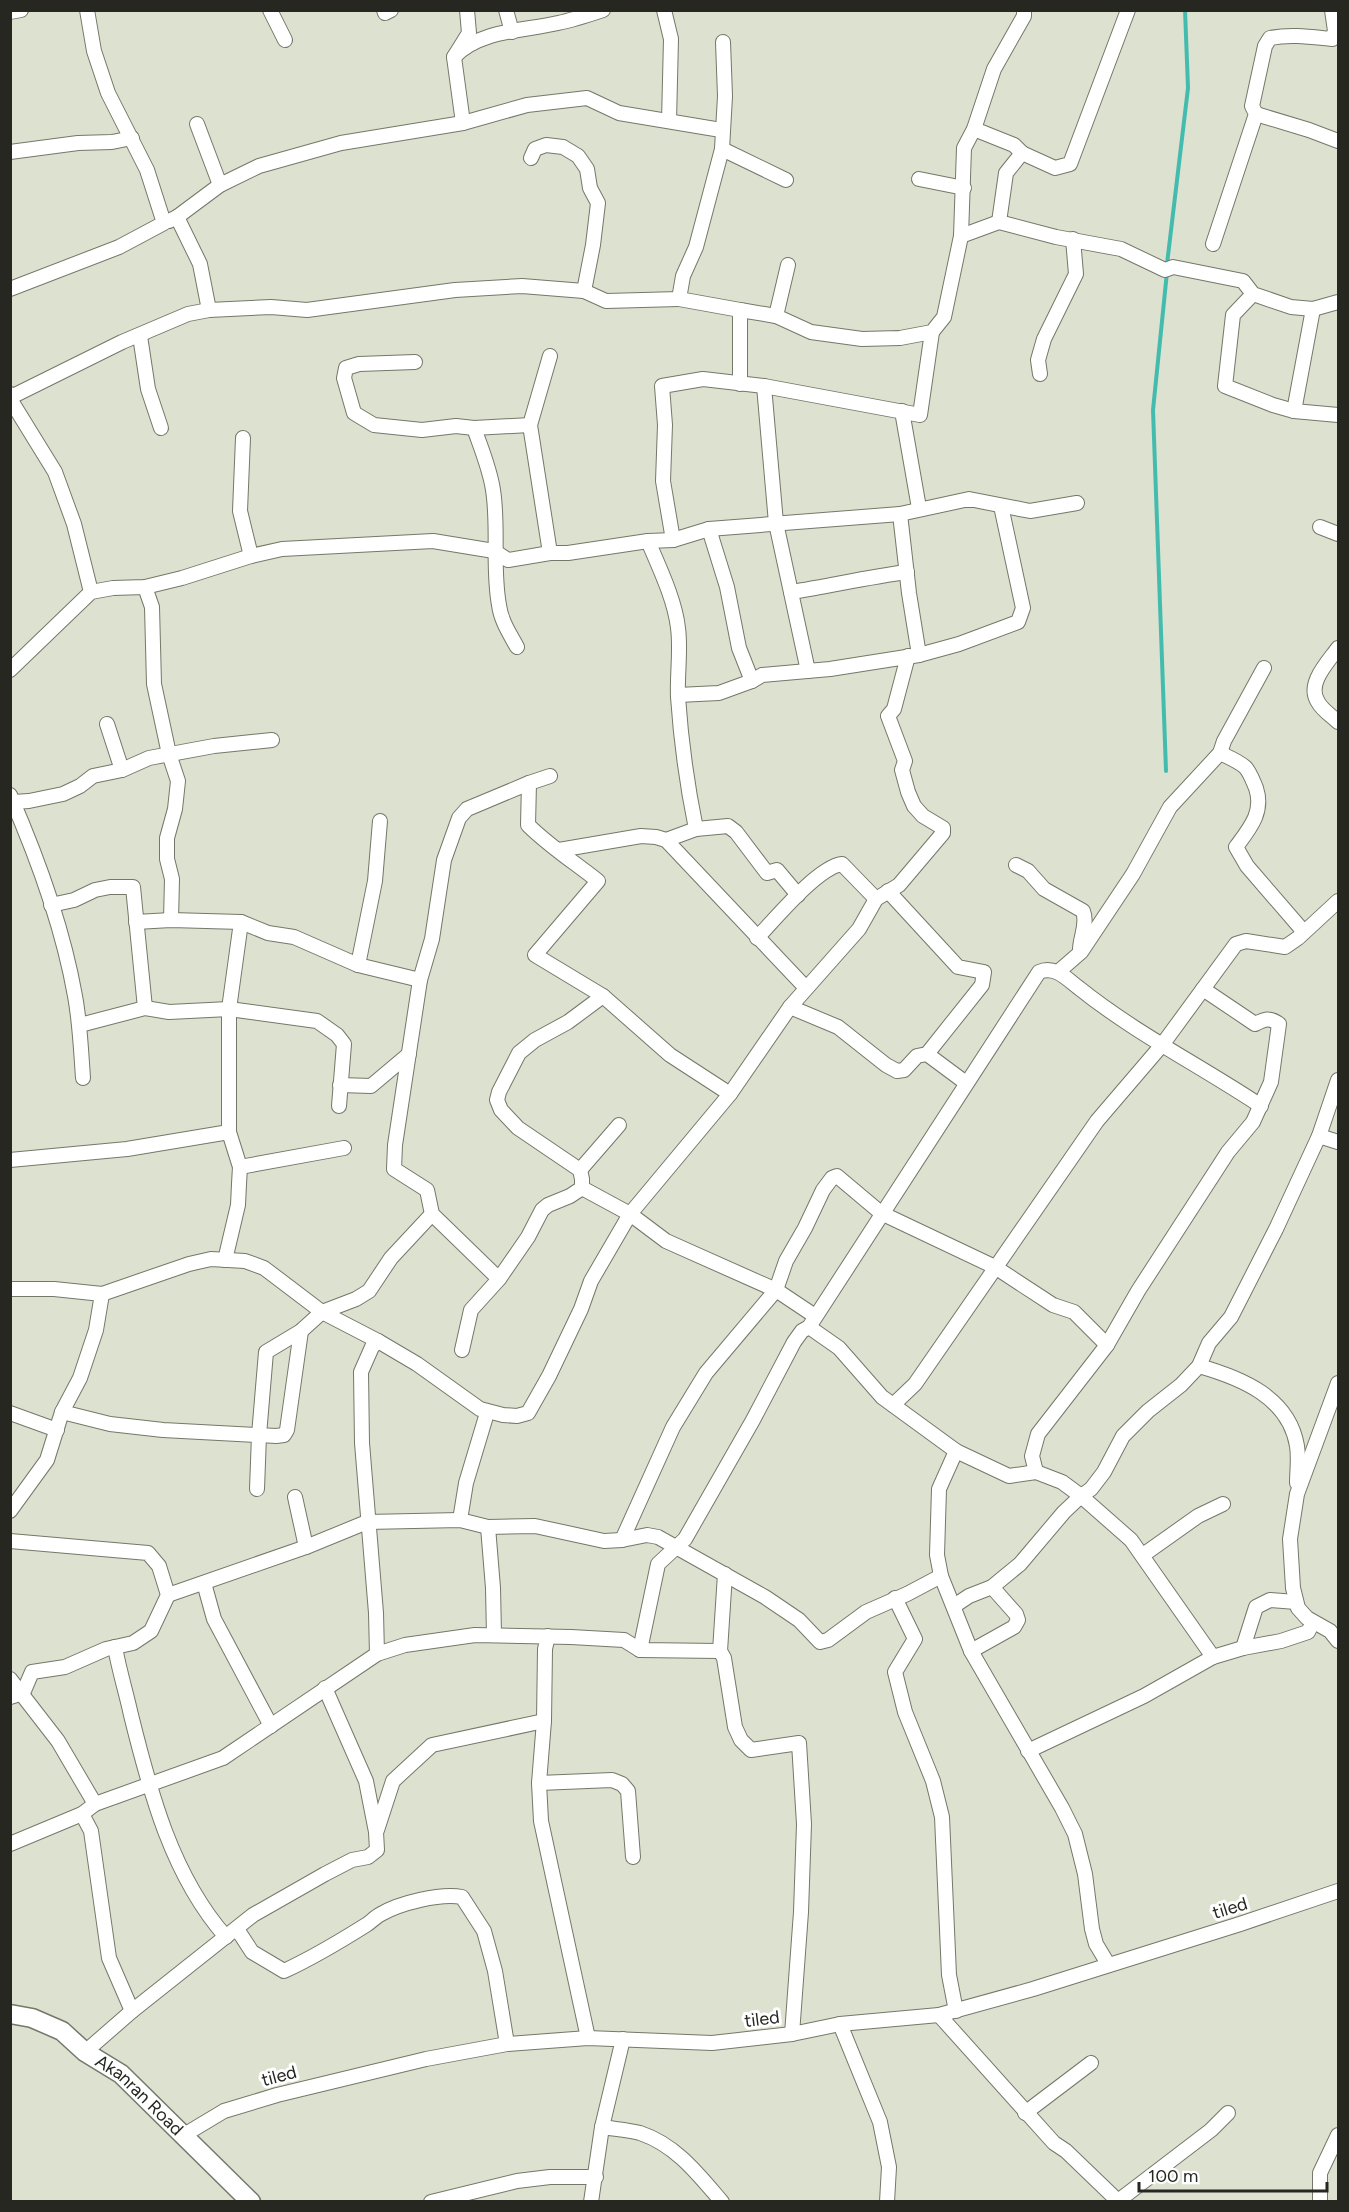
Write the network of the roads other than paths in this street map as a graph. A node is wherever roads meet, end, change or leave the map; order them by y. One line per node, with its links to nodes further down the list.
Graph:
1 (21, 10): 13 (street)
2 (87, 10): 24 (street)
3 (270, 10): 15 (street)
4 (384, 10): 5 (street)
5 (391, 10)
6 (467, 10): 17 (street)
7 (506, 10): 14 (street)
8 (603, 10): 14 (street)
9 (664, 10): 19 (street)
10 (1024, 10): 22 (street)
11 (1128, 10): 28 (street)
12 (1332, 10): 18 (street)
13 (10, 12)
14 (512, 32): 17 (street)
15 (285, 40)
16 (723, 42): 23 (street)
17 (454, 57): 20 (street)
18 (1256, 114): 25 (street); 38 (street)
19 (669, 121): 20 (street); 23 (street)
20 (463, 123): 32 (street)
21 (197, 124): 32 (street)
22 (974, 129): 28 (street); 33 (street)
23 (721, 130): 26 (street)
24 (132, 138): 27 (street); 34 (street)
25 (1338, 141)
26 (722, 149): 31 (street); 43 (street)
27 (10, 152)
28 (1022, 153): 35 (street)
29 (531, 158): 41 (street)
30 (919, 179): 33 (street)
31 (786, 180)
32 (220, 185): 34 (street)
33 (964, 188): 36 (street)
34 (170, 220): 40 (street); 46 (street)
35 (999, 222): 36 (street); 37 (street)
36 (961, 236): 49 (street)
37 (1073, 240): 42 (street); 53 (street)
38 (1213, 244)
39 (788, 265): 48 (street)
40 (10, 289)
41 (584, 291): 43 (street); 46 (street)
42 (1253, 294): 45 (street); 58 (street)
43 (679, 299): 47 (street)
44 (1338, 303): 45 (street)
45 (1313, 309): 58 (street)
46 (209, 310): 50 (street)
47 (740, 310): 48 (street); 54 (street)
48 (776, 316): 49 (street)
49 (932, 332): 57 (street)
50 (140, 336): 56 (street); 61 (street)
51 (550, 356): 60 (street)
52 (415, 362): 62 (street)
53 (1040, 374)
54 (740, 384): 55 (street); 72 (street)
55 (764, 386): 57 (street); 68 (street)
56 (10, 396): 79 (street)
57 (902, 411): 66 (street)
58 (1294, 411): 59 (street)
59 (1338, 415)
60 (530, 424): 62 (street); 75 (street)
61 (161, 428)
62 (474, 428): 74 (street)
63 (243, 438): 76 (street)
64 (1077, 503): 65 (street)
65 (1000, 506): 66 (street); 83 (street)
66 (919, 508): 67 (street)
67 (900, 514): 68 (street); 77 (street)
68 (776, 523): 70 (street); 80 (street)
69 (1320, 527): 71 (street)
70 (709, 530): 72 (street); 87 (street)
71 (1338, 534)
72 (673, 540): 73 (street)
73 (648, 541): 75 (street); 88 (street)
74 (494, 551): 75 (street); 76 (street); 81 (street)
75 (550, 553)
76 (250, 556): 78 (street)
77 (907, 572): 80 (street); 83 (street)
78 (145, 587): 79 (street); 93 (street)
79 (91, 592): 85 (street)
80 (791, 592): 86 (street)
81 (517, 648)
82 (1338, 648): 89 (street)
83 (913, 656): 86 (street); 104 (street)
84 (1264, 668): 92 (street)
85 (10, 669)
86 (808, 671): 87 (street)
87 (752, 681): 88 (street)
88 (678, 695): 100 (street)
89 (1338, 722)
90 (107, 724): 94 (street)
91 (272, 740): 93 (street)
92 (1220, 753): 112 (street); 114 (street)
93 (169, 754): 94 (street); 109 (street)
94 (122, 770): 97 (street)
95 (550, 776): 96 (street)
96 (529, 783): 102 (street); 117 (street)
97 (12, 798): 98 (street)
98 (15, 820): 108 (street)
99 (380, 821): 115 (street)
100 (696, 829): 101 (street); 105 (street)
101 (666, 840): 102 (street); 113 (street)
102 (558, 850): 120 (street)
103 (1016, 865): 114 (street)
104 (888, 891): 106 (street); 127 (street)
105 (798, 895): 106 (street); 113 (street)
106 (876, 899): 118 (street)
107 (1338, 901): 112 (street)
108 (51, 905): 110 (street); 124 (street)
109 (171, 920): 110 (street); 111 (street)
110 (136, 922): 122 (street)
111 (241, 922): 115 (street); 123 (street)
112 (1304, 932): 119 (street)
113 (757, 938): 118 (street)
114 (1081, 952): 116 (street)
115 (358, 965): 117 (street)
116 (1058, 972): 125 (street); 130 (street)
117 (420, 980): 126 (street)
118 (806, 988): 121 (street)
119 (1203, 989): 125 (street); 134 (street)
120 (603, 996): 132 (street); 142 (street)
121 (790, 1007): 127 (street); 132 (street)
122 (145, 1008): 123 (street); 124 (street)
123 (229, 1009): 131 (street); 136 (street)
124 (80, 1025): 128 (street)
125 (1162, 1045): 134 (street); 148 (street)
126 (409, 1054): 131 (street); 145 (street)
127 (927, 1054): 130 (street)
128 (83, 1078)
129 (1338, 1080): 137 (street)
130 (966, 1083): 144 (street)
131 (340, 1085): 133 (street)
132 (730, 1094): 146 (street)
133 (339, 1106)
134 (1261, 1106): 157 (street)
135 (619, 1125): 142 (street)
136 (229, 1132): 140 (street); 141 (street)
137 (1319, 1136): 138 (street); 159 (street)
138 (1338, 1142)
139 (344, 1148): 141 (street)
140 (10, 1160)
141 (240, 1167): 147 (street)
142 (580, 1170): 143 (street)
143 (582, 1188): 146 (street); 149 (street)
144 (881, 1213): 148 (street); 151 (street); 154 (street)
145 (432, 1214): 149 (street); 153 (street)
146 (630, 1214): 151 (street); 164 (street)
147 (225, 1260): 152 (street); 153 (street)
148 (995, 1267): 157 (street); 161 (street)
149 (499, 1279): 158 (street)
150 (10, 1289): 152 (street)
151 (776, 1290): 154 (street); 178 (street)
152 (102, 1294): 162 (street)
153 (322, 1312): 155 (street); 156 (street)
154 (812, 1322): 161 (street); 180 (street)
155 (301, 1331): 166 (street); 166 (street)
156 (378, 1341): 164 (street); 176 (street)
157 (1107, 1345): 168 (street)
158 (462, 1350)
159 (1199, 1366): 170 (street); 171 (street)
160 (1338, 1383): 170 (street)
161 (893, 1405): 167 (street)
162 (62, 1412): 165 (street); 166 (street)
163 (10, 1413): 165 (street)
164 (487, 1413): 175 (street)
165 (57, 1430): 174 (street)
166 (259, 1434): 169 (street)
167 (956, 1451): 168 (street); 184 (street)
168 (1034, 1466): 171 (street)
169 (257, 1489)
170 (1297, 1494): 191 (street)
171 (1081, 1496): 182 (street); 187 (street)
172 (295, 1497): 181 (street)
173 (1223, 1504): 182 (street)
174 (10, 1511)
175 (459, 1520): 176 (street); 177 (street)
176 (367, 1522): 181 (street); 203 (street)
177 (488, 1527): 178 (street); 194 (street)
178 (622, 1540): 180 (street)
179 (10, 1541): 188 (street)
180 (680, 1544): 183 (street); 193 (street)
181 (306, 1547): 185 (street)
182 (1143, 1555): 204 (street)
183 (725, 1574): 189 (street); 201 (street)
184 (941, 1576): 186 (street); 190 (street)
185 (204, 1583): 188 (street); 209 (street)
186 (923, 1585): 189 (street); 190 (street)
187 (992, 1587): 190 (street); 202 (street)
188 (168, 1595): 198 (street)
189 (895, 1598): 222 (street)
190 (952, 1601): 202 (street)
191 (1296, 1602): 192 (street); 199 (street)
192 (1313, 1622): 197 (street); 199 (street)
193 (644, 1629): 196 (street); 200 (street)
194 (494, 1635): 195 (street); 203 (street)
195 (548, 1636): 196 (street); 208 (street)
196 (624, 1640): 200 (street)
197 (1338, 1641)
198 (115, 1647): 207 (street); 212 (street)
199 (1243, 1648): 204 (street)
200 (639, 1650): 201 (street)
201 (720, 1651): 226 (street)
202 (971, 1651): 210 (street)
203 (377, 1653): 206 (street)
204 (1213, 1657): 210 (street)
205 (10, 1678): 207 (street)
206 (325, 1688): 209 (street); 215 (street)
207 (17, 1695): 213 (street)
208 (544, 1721): 211 (street); 215 (street)
209 (271, 1726): 212 (street)
210 (1028, 1751): 220 (street)
211 (540, 1783): 217 (street); 227 (street)
212 (149, 1784): 213 (street); 219 (street)
213 (94, 1804): 214 (street)
214 (82, 1814): 216 (street); 221 (street)
215 (376, 1832): 219 (street)
216 (10, 1844)
217 (633, 1857)
218 (1338, 1891): 220 (street, tiled)
219 (231, 1933): 221 (street); 229 (street)
220 (1108, 1964): 222 (street, tiled)
221 (132, 2011): 230 (street)
222 (956, 2011): 224 (street, tiled)
223 (10, 2014): 230 (main road, Akanran Road)
224 (939, 2015): 225 (street, tiled); 232 (street)
225 (840, 2024): 226 (street, tiled); 244 (street)
226 (792, 2034): 228 (street, tiled)
227 (588, 2038): 228 (street, tiled); 229 (street, tiled)
228 (623, 2039): 234 (street)
229 (507, 2044): 236 (street, tiled)
230 (85, 2052): 236 (main road, Akanran Road)
231 (1091, 2063): 232 (street)
232 (1025, 2114): 238 (street)
233 (1228, 2114): 238 (street)
234 (602, 2127): 237 (street); 243 (street)
235 (1338, 2134): 246 (street)
236 (184, 2135): 240 (main road, Akanran Road)
237 (596, 2177): 239 (street); 242 (street)
238 (1115, 2198): 245 (street)
239 (449, 2199): 241 (street)
240 (250, 2202)
241 (431, 2202)
242 (591, 2202)
243 (722, 2202)
244 (887, 2202)
245 (1099, 2202)
246 (1320, 2202)

